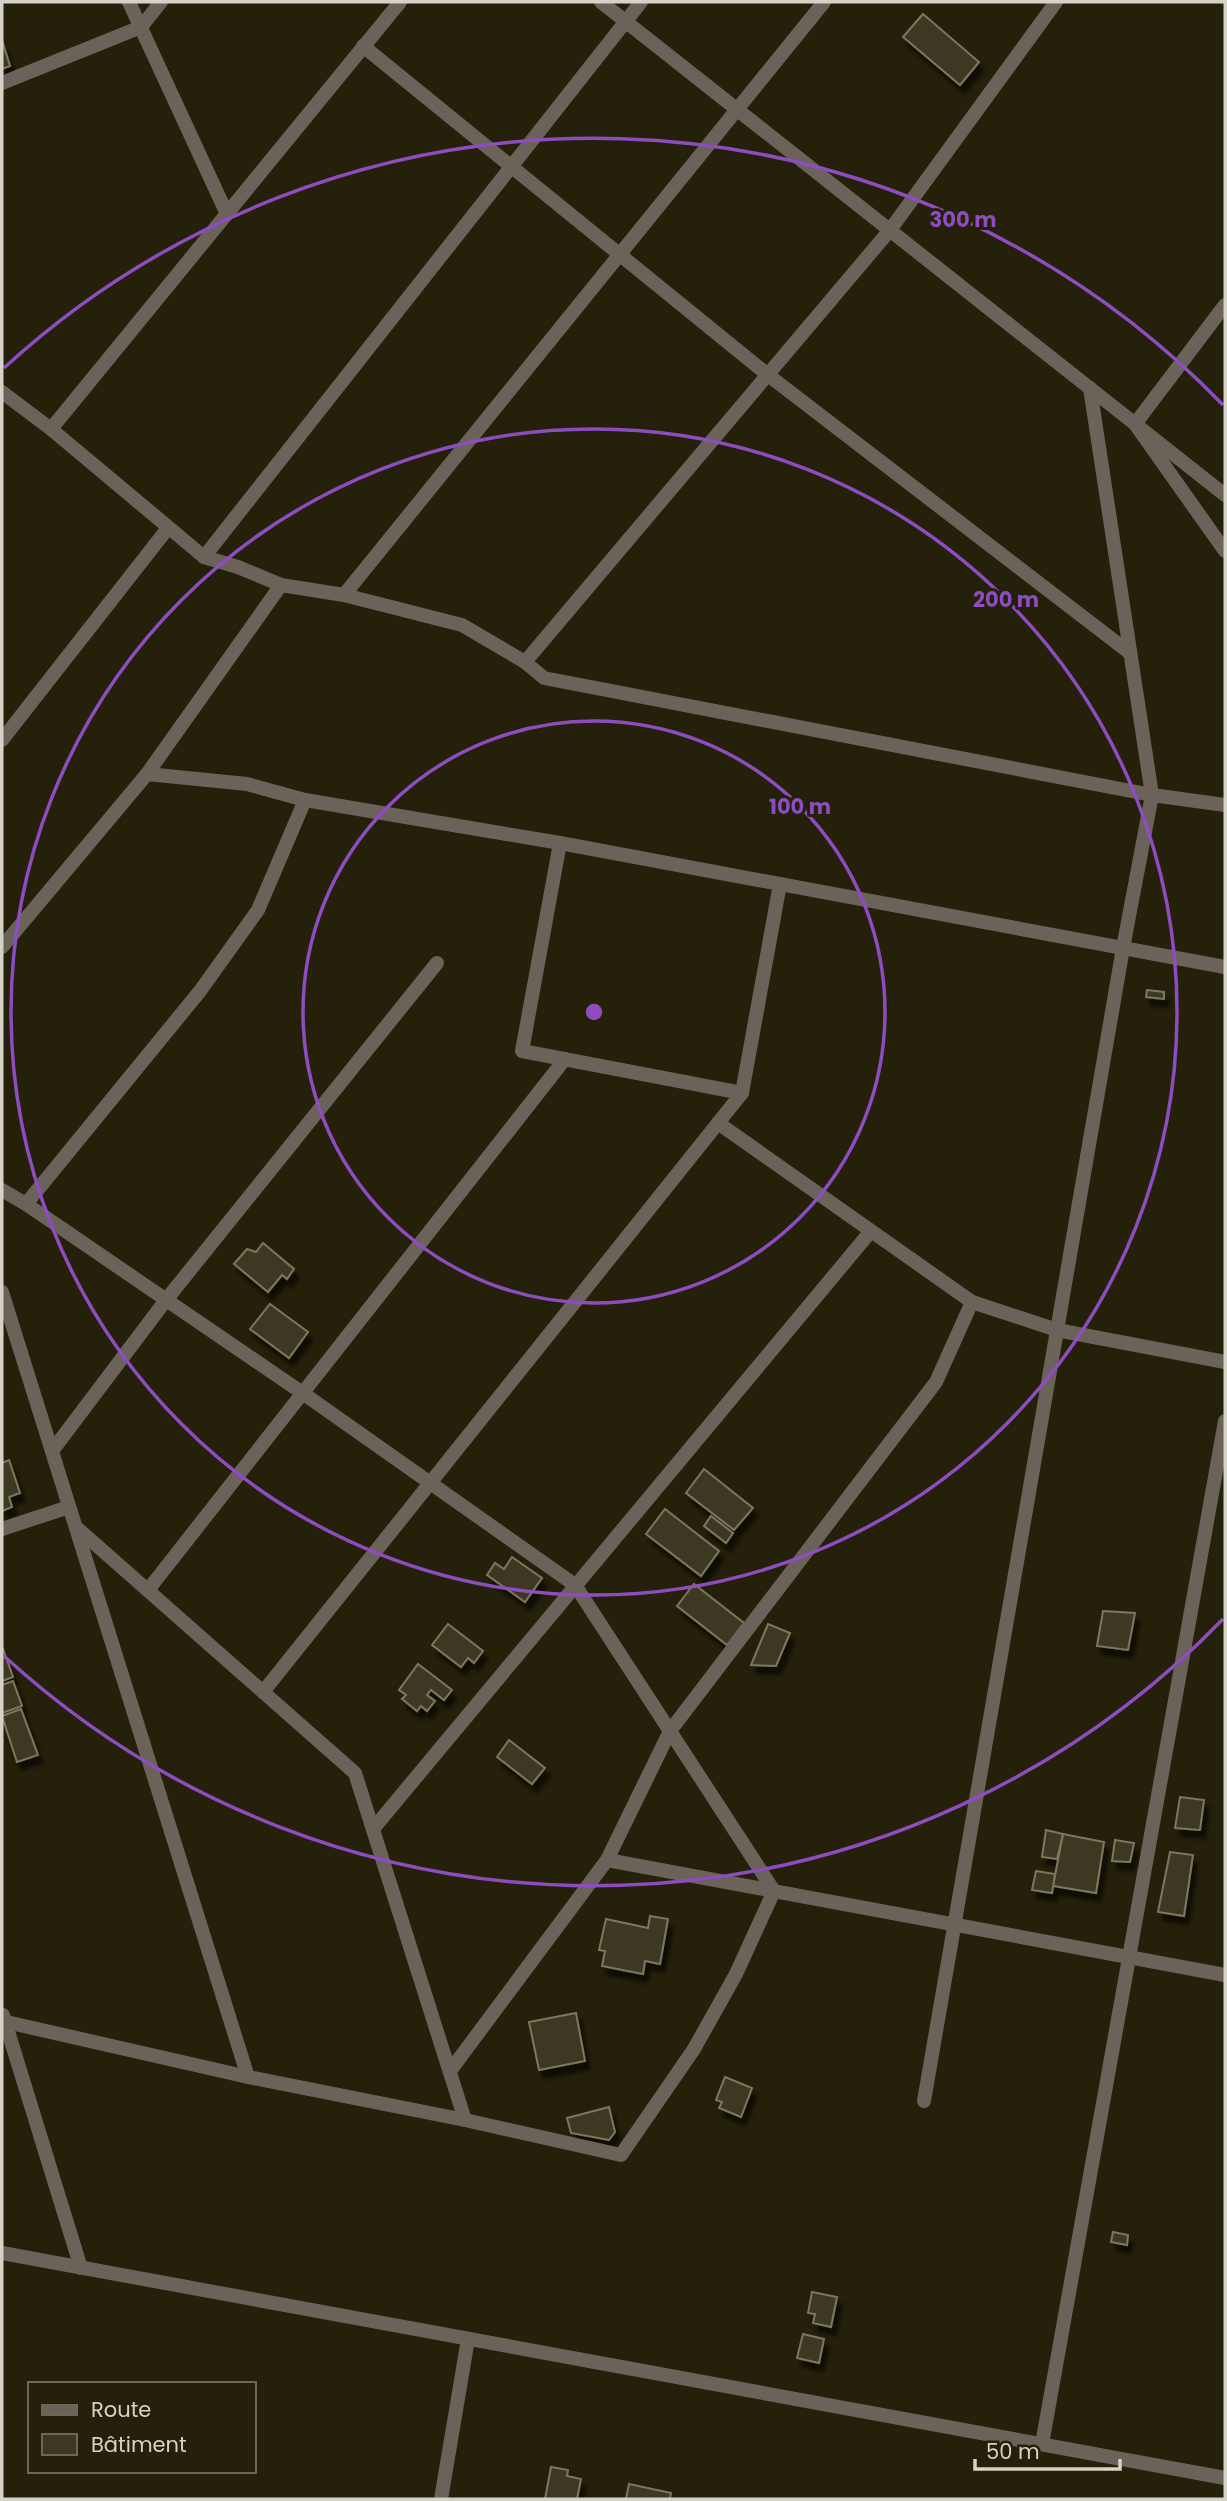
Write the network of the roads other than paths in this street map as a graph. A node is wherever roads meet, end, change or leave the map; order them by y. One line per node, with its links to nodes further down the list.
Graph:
1 (129, 2): 9 (street)
2 (161, 2): 9 (street)
3 (400, 2): 10 (street)
4 (601, 2): 8 (street)
5 (641, 2): 8 (street)
6 (824, 2): 12 (street)
7 (1056, 2): 15 (street)
8 (626, 22): 12 (street); 13 (street)
9 (141, 27): 11 (street); 14 (street)
10 (363, 46): 13 (street); 14 (street)
11 (2, 83)
12 (737, 110): 15 (street); 16 (street)
13 (512, 167): 16 (street); 26 (street)
14 (227, 214): 22 (street)
15 (890, 230): 18 (street); 19 (street)
16 (621, 255): 18 (street); 28 (street)
17 (1225, 305): 21 (street)
18 (768, 375): 29 (street); 30 (street)
19 (1090, 388): 21 (street); 29 (street)
20 (4, 399): 22 (street)
21 (1135, 424): 23 (street); 25 (street)
22 (51, 429): 24 (street)
23 (1225, 495)
24 (168, 528): 26 (street); 31 (street)
25 (1225, 551)
26 (204, 557): 27 (street)
27 (281, 585): 28 (street); 32 (street)
28 (344, 595): 30 (street)
29 (1130, 653): 33 (street)
30 (525, 662): 33 (street)
31 (2, 740)
32 (147, 774): 34 (street); 38 (street)
33 (1152, 795): 35 (street); 39 (street)
34 (305, 800): 36 (street); 46 (street)
35 (1225, 805)
36 (560, 842): 37 (street); 42 (street)
37 (780, 884): 39 (street); 43 (street)
38 (2, 947)
39 (1123, 948): 41 (street); 51 (street)
40 (436, 963): 49 (street)
41 (1225, 967)
42 (565, 1059): 43 (street); 53 (street)
43 (742, 1093): 44 (street)
44 (718, 1123): 47 (street); 56 (street)
45 (2, 1190): 46 (street)
46 (26, 1204): 49 (street)
47 (871, 1231): 50 (street); 60 (street)
48 (2, 1292): 55 (street)
49 (166, 1300): 53 (street); 55 (street)
50 (972, 1302): 51 (street); 63 (street)
51 (1057, 1330): 52 (street); 67 (street)
52 (1225, 1362)
53 (304, 1394): 56 (street); 61 (street)
54 (1225, 1421): 68 (street)
55 (52, 1451): 57 (street)
56 (431, 1483): 60 (street); 62 (street)
57 (69, 1507): 58 (street); 59 (street)
58 (75, 1527): 61 (street); 72 (street)
59 (2, 1529)
60 (575, 1584): 63 (street); 64 (street)
61 (148, 1590): 62 (street)
62 (263, 1692): 64 (street)
63 (670, 1731): 65 (street); 66 (street)
64 (373, 1829): 71 (street)
65 (607, 1860): 66 (street); 71 (street)
66 (774, 1891): 67 (street); 74 (street)
67 (955, 1924): 68 (street); 73 (street)
68 (1130, 1957): 69 (street); 78 (street)
69 (1225, 1975)
70 (3, 2019): 72 (street); 76 (street)
71 (450, 2071): 74 (street)
72 (248, 2077): 74 (street)
73 (925, 2101)
74 (466, 2120)
75 (2, 2253): 76 (street)
76 (81, 2268): 77 (street)
77 (468, 2339): 78 (street); 80 (street)
78 (1042, 2444): 79 (street)
79 (1225, 2478)
80 (441, 2499)

